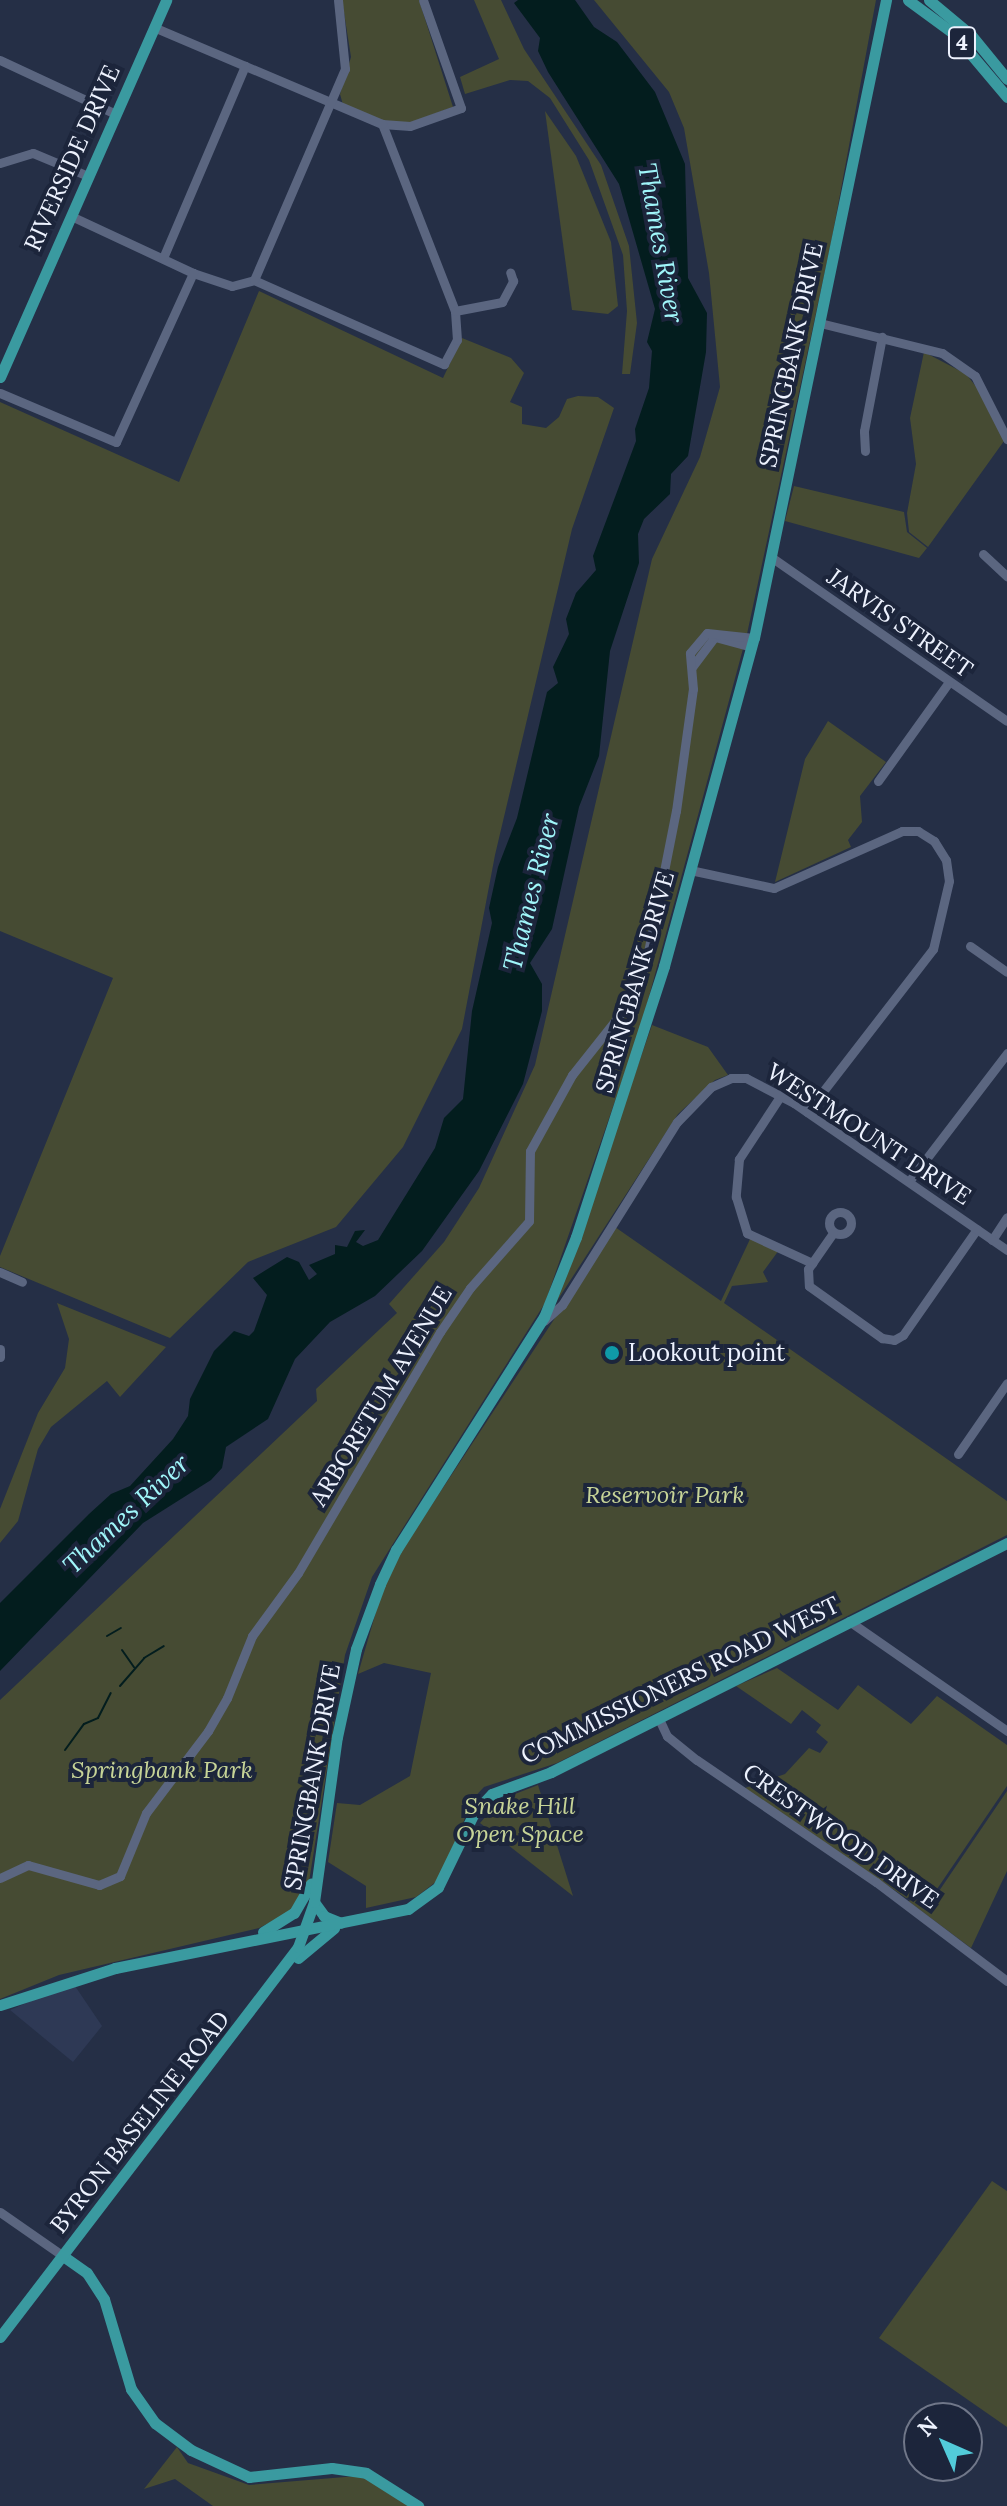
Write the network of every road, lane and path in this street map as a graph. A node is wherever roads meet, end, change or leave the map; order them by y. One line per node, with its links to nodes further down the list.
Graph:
1 (166, 0): 7 (main road, RIVERSIDE DRIVE)
2 (338, 0): 12 (street)
3 (423, 0): 14 (street)
4 (886, 0): 23 (main road, SPRINGBANK DRIVE)
5 (908, 0): 11 (main road, 4)
6 (929, 0): 10 (main road, 4)
7 (154, 27): 9 (street); 13 (main road, RIVERSIDE DRIVE)
8 (0, 60): 13 (street)
9 (245, 66): 12 (street); 18 (street)
10 (1007, 79)
11 (1007, 97)
12 (331, 105): 14 (street); 21 (street)
13 (116, 114): 16 (main road, RIVERSIDE DRIVE)
14 (382, 124): 22 (street)
15 (0, 163): 16 (street)
16 (88, 176): 17 (main road, RIVERSIDE DRIVE)
17 (71, 216): 18 (street); 25 (main road, RIVERSIDE DRIVE)
18 (163, 258): 20 (street)
19 (510, 272): 22 (street)
20 (193, 273): 21 (street); 26 (street)
21 (254, 280): 22 (street)
22 (455, 311)
23 (820, 323): 24 (street); 30 (main road, SPRINGBANK DRIVE)
24 (882, 337): 27 (street); 28 (street)
25 (0, 377)
26 (0, 393)
27 (1007, 439)
28 (865, 451)
29 (983, 554): 31 (street)
30 (771, 557): 32 (main road, SPRINGBANK DRIVE); 33 (street, JARVIS STREET)
31 (1007, 576)
32 (753, 642): 36 (main road, SPRINGBANK DRIVE); 61 (street, ARBORETUM AVENUE)
33 (949, 682): 34 (street, JARVIS STREET); 35 (street)
34 (1007, 721)
35 (878, 781)
36 (690, 870): 41 (street); 51 (main road, SPRINGBANK DRIVE)
37 (970, 946): 38 (street)
38 (1007, 972)
39 (1007, 1053): 42 (street)
40 (781, 1095): 41 (street, WESTMOUNT DRIVE); 48 (street); 51 (street, WESTMOUNT DRIVE)
41 (807, 1112): 42 (street, WESTMOUNT DRIVE)
42 (910, 1180): 44 (street, WESTMOUNT DRIVE)
43 (1007, 1217): 46 (street)
44 (977, 1229): 46 (street, WESTMOUNT DRIVE); 48 (street)
45 (833, 1233): 48 (street)
46 (992, 1240): 47 (street, WESTMOUNT DRIVE)
47 (1007, 1250)
48 (812, 1263)
49 (0, 1272): 50 (street)
50 (22, 1282)
51 (538, 1326): 60 (main road, SPRINGBANK DRIVE)
52 (0, 1349): 53 (street)
53 (0, 1357)
54 (1007, 1383): 55 (street)
55 (958, 1454)
56 (1007, 1543): 57 (main road, COMMISSIONERS ROAD WEST)
57 (849, 1621): 58 (main road, COMMISSIONERS ROAD WEST); 59 (street)
58 (659, 1719): 63 (main road, COMMISSIONERS ROAD WEST); 68 (street, CRESTWOOD DRIVE)
59 (1007, 1731)
60 (320, 1857): 62 (main road, SPRINGBANK DRIVE); 66 (main road)
61 (0, 1878)
62 (314, 1902): 63 (main road); 64 (main road, SPRINGBANK DRIVE)
63 (341, 1924): 64 (main road, COMMISSIONERS ROAD WEST); 67 (main road)
64 (307, 1929): 65 (main road, COMMISSIONERS ROAD WEST); 67 (main road, BYRON BASELINE ROAD)
65 (279, 1934): 66 (main road, COMMISSIONERS ROAD WEST); 67 (main road)
66 (224, 1944): 69 (main road, COMMISSIONERS ROAD WEST)
67 (278, 1979): 71 (main road, BYRON BASELINE ROAD)
68 (1007, 1981)
69 (0, 2005)
70 (0, 2212): 71 (street)
71 (63, 2256): 72 (main road, BYRON BASELINE ROAD); 73 (main road)
72 (0, 2337)
73 (418, 2506)

